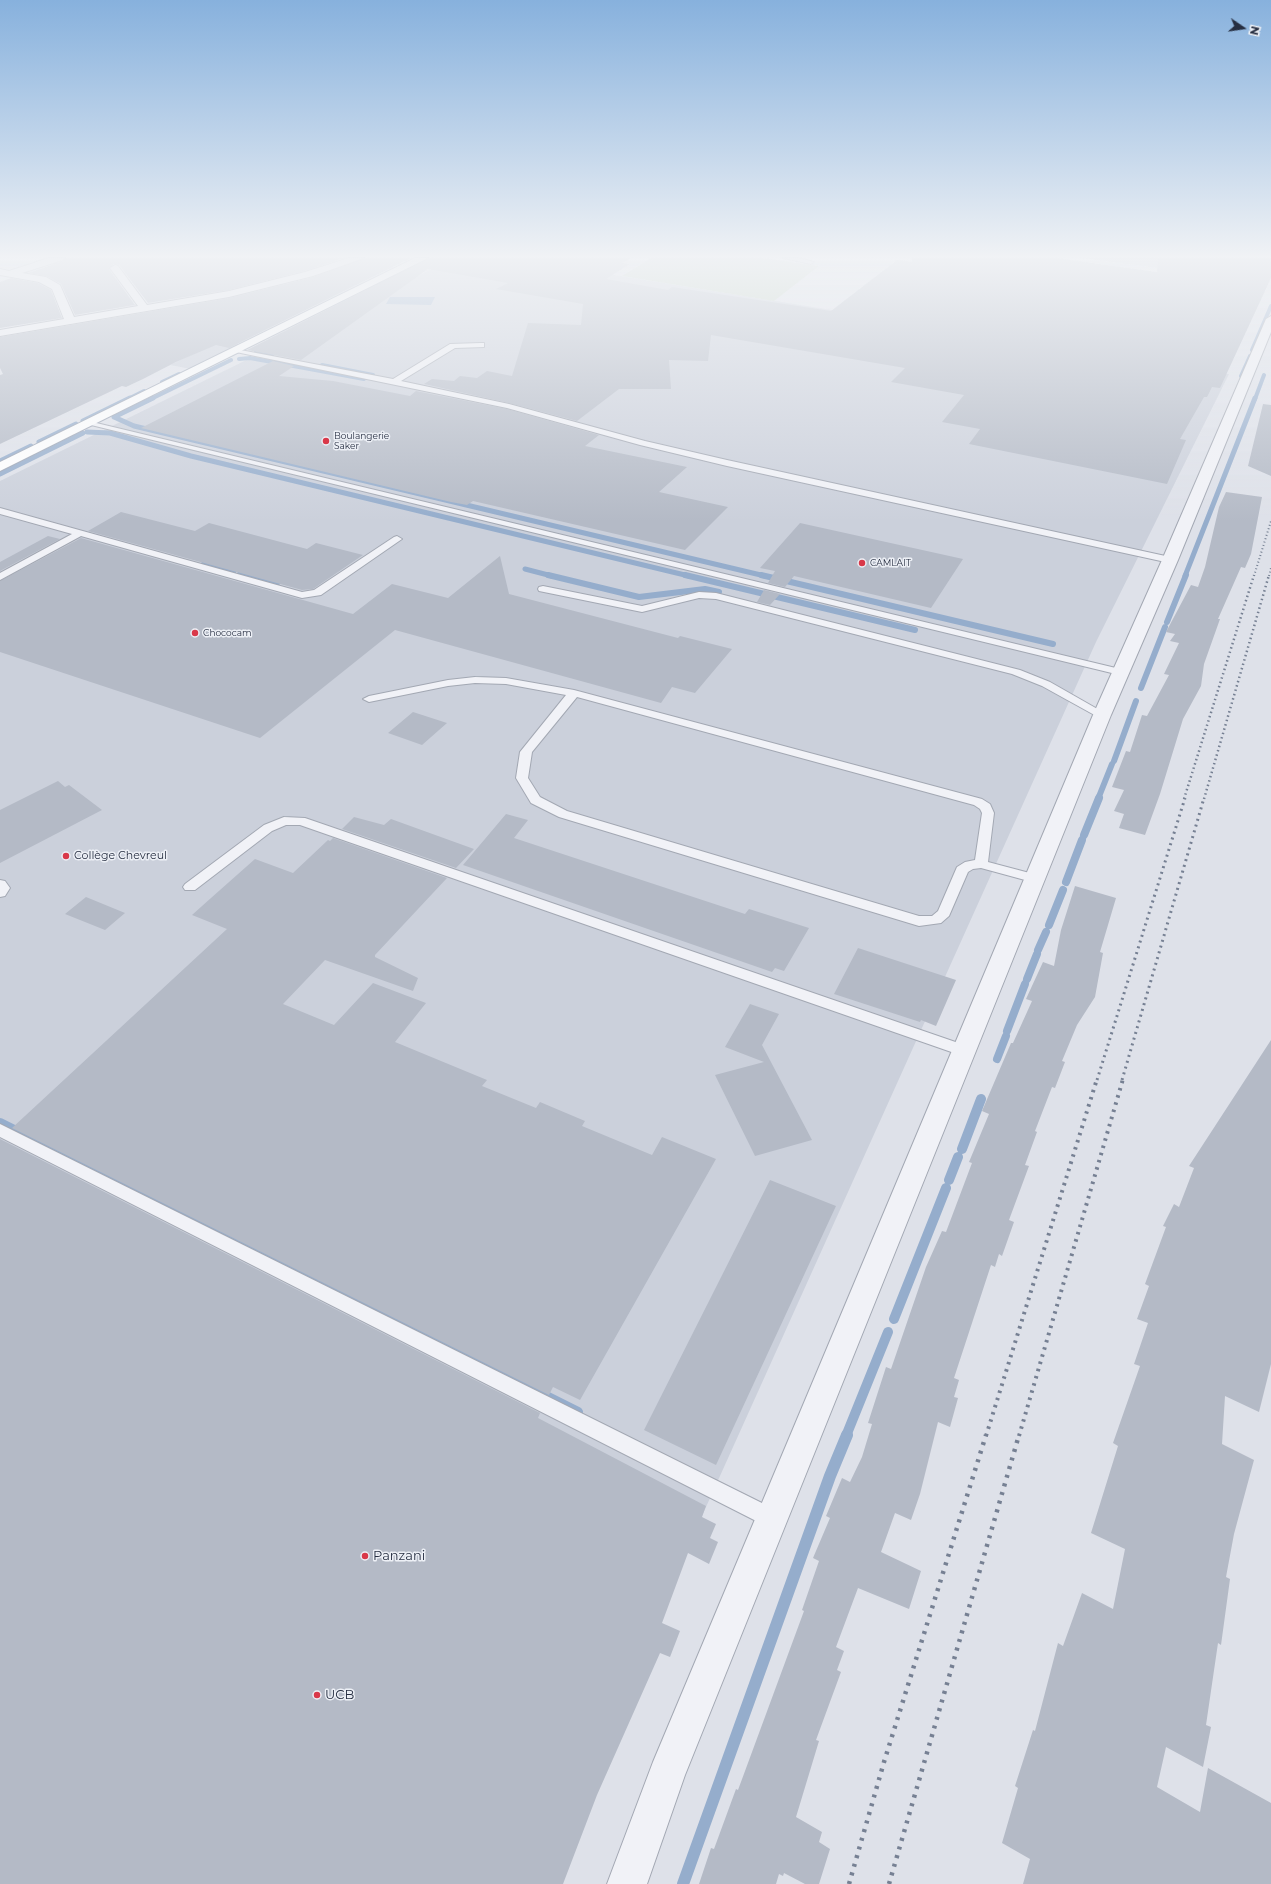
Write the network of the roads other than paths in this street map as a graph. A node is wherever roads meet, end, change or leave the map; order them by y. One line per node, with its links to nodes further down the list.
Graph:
1 (245, 346): 4 (main road)
2 (455, 346): 5 (lane)
3 (1260, 346): 11 (street)
4 (235, 351): 5 (lane); 6 (main road)
5 (393, 382): 11 (lane)
6 (90, 423): 7 (main road); 14 (lane)
7 (0, 467)
8 (0, 510): 9 (lane)
9 (80, 533): 10 (lane); 12 (lane)
10 (397, 539)
11 (1170, 560): 14 (street)
12 (0, 577)
13 (544, 589): 17 (lane)
14 (1120, 672): 17 (street)
15 (574, 693): 16 (lane); 18 (lane); 18 (lane)
16 (369, 699)
17 (1102, 715): 19 (street)
18 (981, 864): 19 (lane)
19 (1036, 879): 23 (street)
20 (0, 884): 22 (lane)
21 (190, 886): 23 (lane)
22 (0, 893)
23 (965, 1051): 25 (street)
24 (0, 1130): 25 (lane)
25 (771, 1518): 26 (street)
26 (627, 1884)

